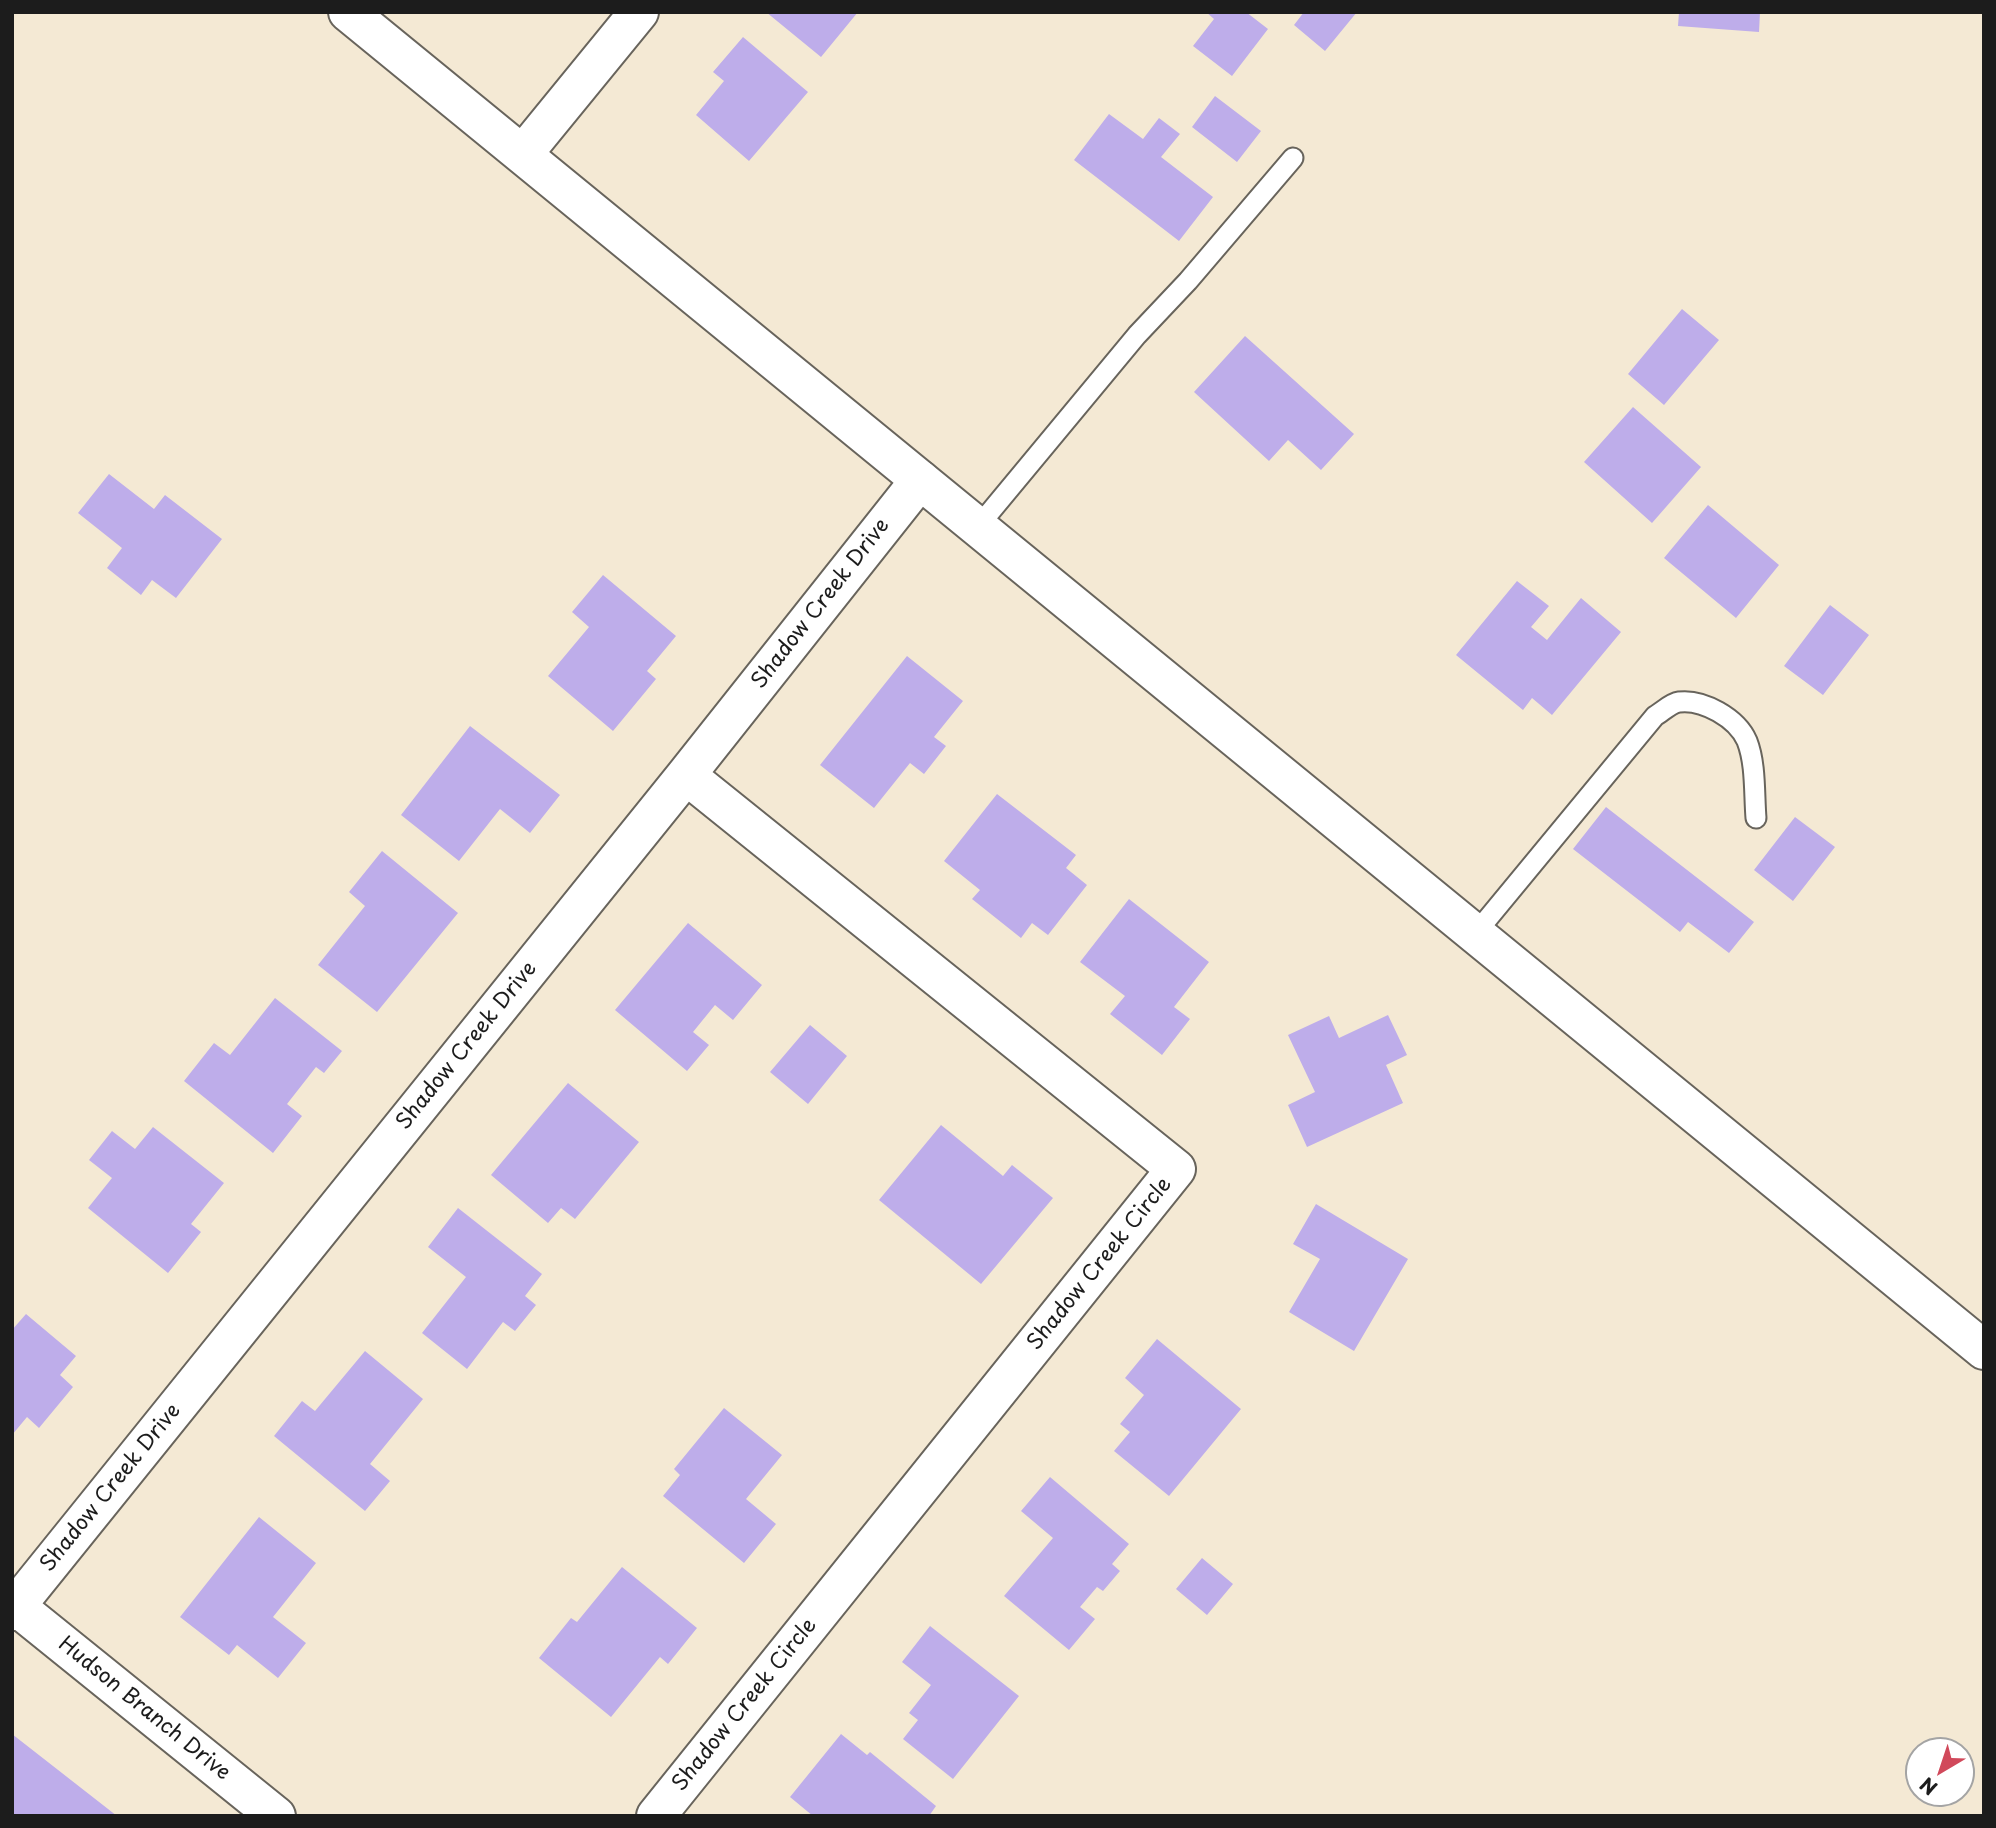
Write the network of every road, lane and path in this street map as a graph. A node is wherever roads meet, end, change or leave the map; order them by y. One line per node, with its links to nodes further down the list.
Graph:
1 (348, 12): 3 (street)
2 (639, 12): 3 (street)
3 (523, 154): 5 (street)
4 (1293, 158): 6 (lane)
5 (919, 480): 6 (street); 7 (street, Shadow Creek Drive)
6 (976, 529): 9 (street)
7 (685, 775): 11 (street, Shadow Creek Drive); 13 (street, Shadow Creek Circle)
8 (1756, 818): 9 (lane)
9 (1475, 934): 10 (street)
10 (1984, 1350)
11 (14, 1607): 12 (street, Hudson Branch Drive)
12 (276, 1816)
13 (656, 1816)

